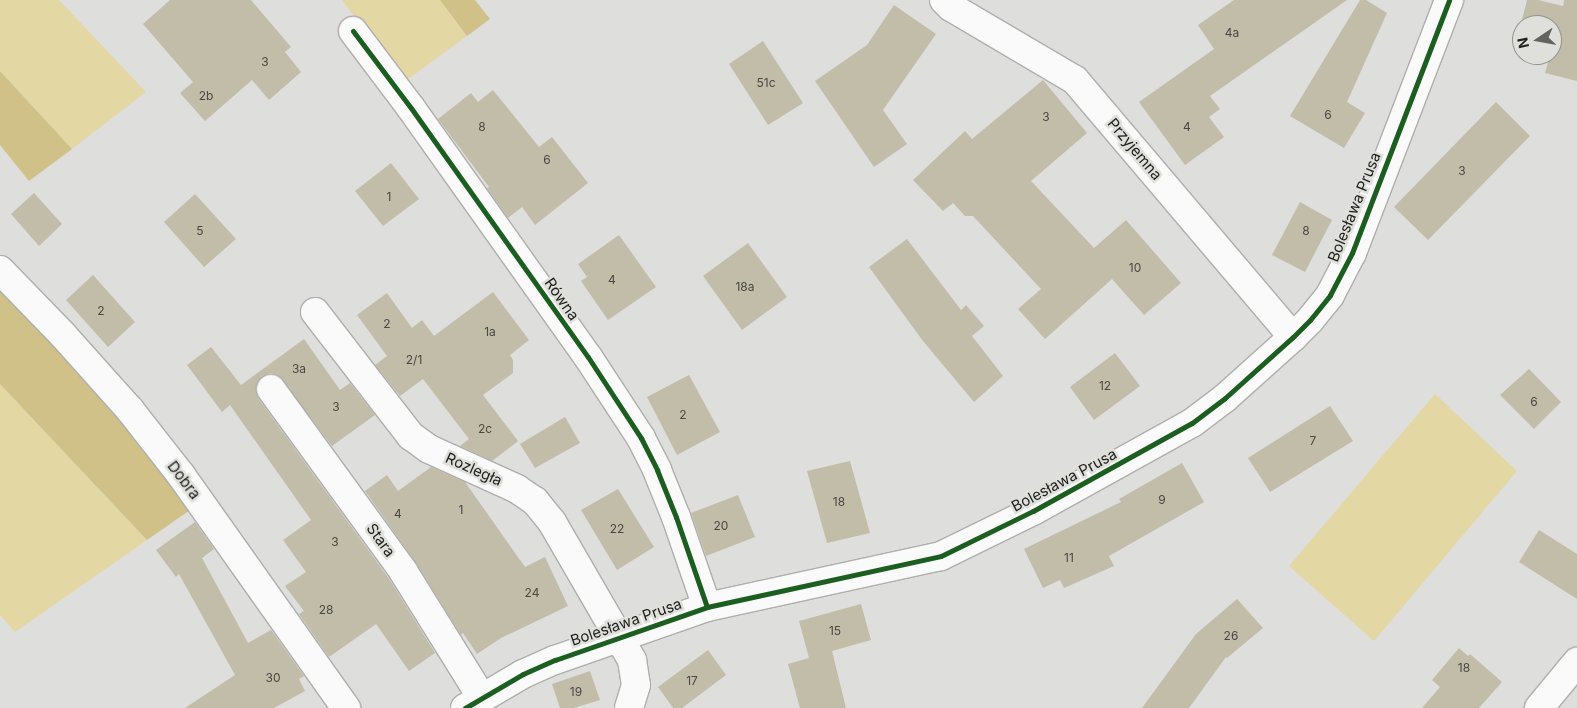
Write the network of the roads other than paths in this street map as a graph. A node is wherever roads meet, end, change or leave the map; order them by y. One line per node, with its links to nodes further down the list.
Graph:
1 (944, 0): 6 (street, Przyjemna)
2 (1449, 0): 6 (street, Bolesława Prusa)
3 (353, 30): 8 (street, Równa)
4 (0, 270): 12 (street, Dobra)
5 (315, 312): 9 (street, Rozległa)
6 (1292, 337): 8 (street, Bolesława Prusa)
7 (271, 389): 11 (street, Stara)
8 (707, 607): 9 (street, Bolesława Prusa)
9 (620, 636): 11 (street, Bolesława Prusa); 13 (street, Rozległa)
10 (1576, 664): 14 (street)
11 (473, 703)
12 (346, 708)
13 (629, 708)
14 (1538, 708)

